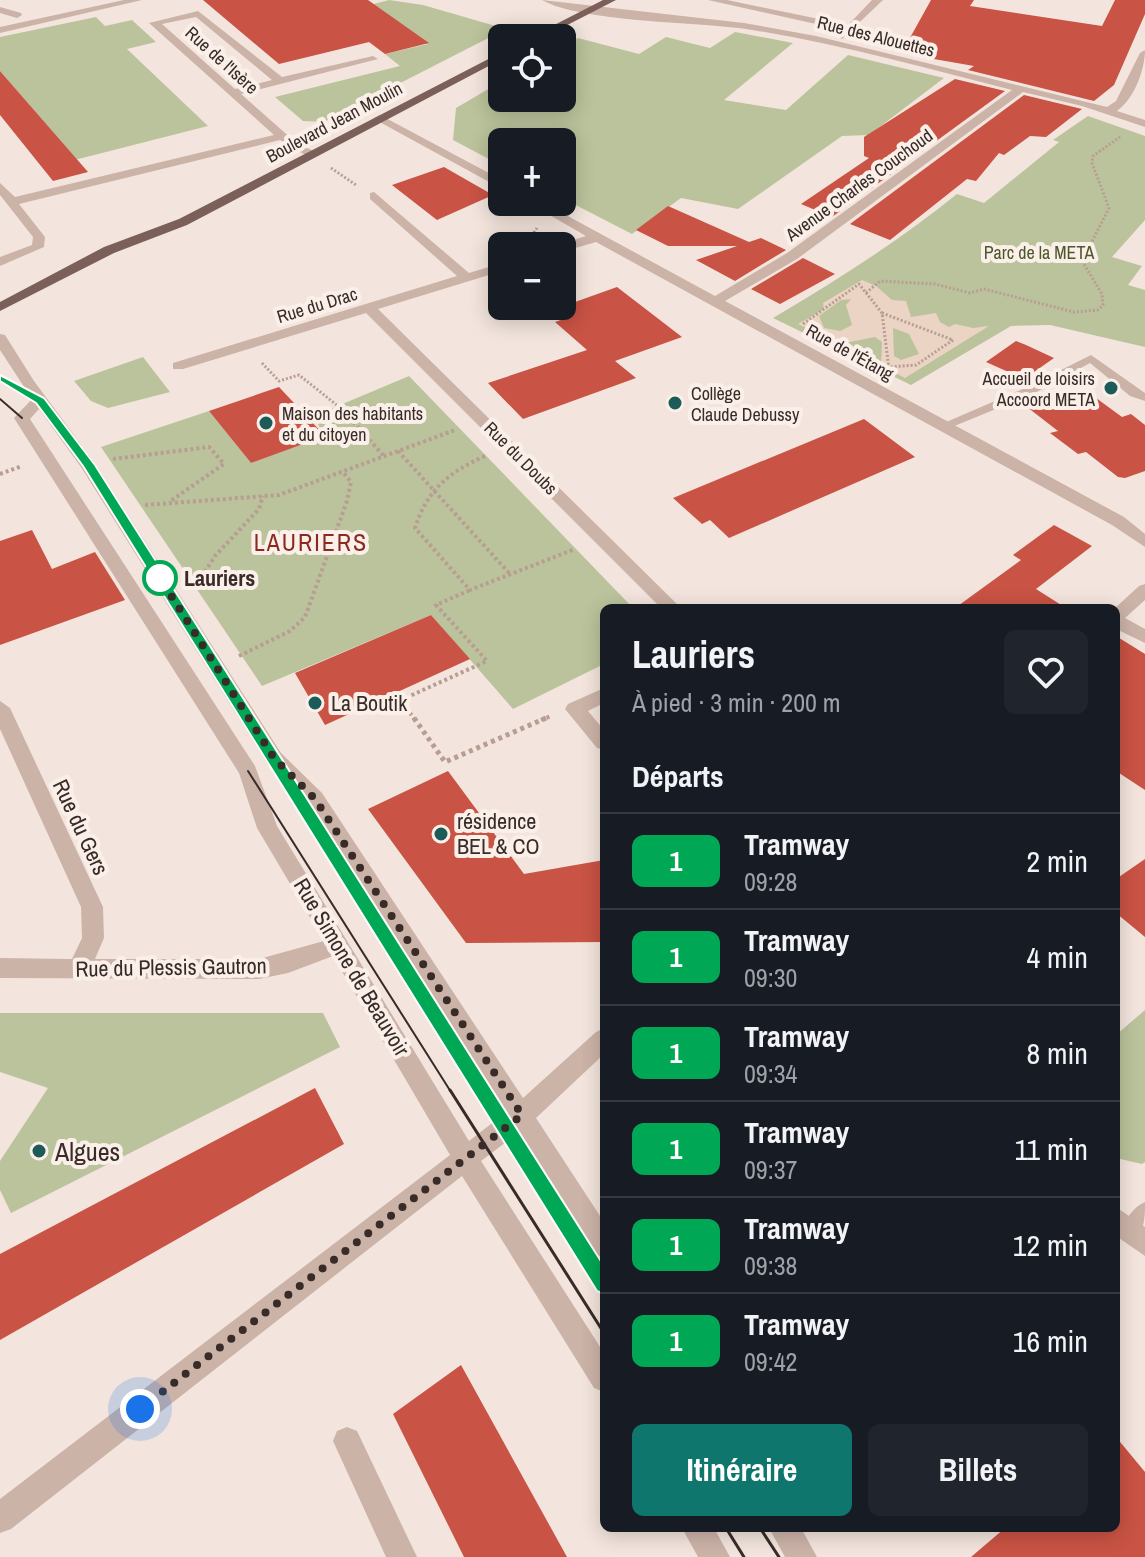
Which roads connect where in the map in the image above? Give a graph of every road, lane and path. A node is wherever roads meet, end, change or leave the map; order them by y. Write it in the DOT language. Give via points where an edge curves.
graph roads {
  1 [pos="137,0"];
  2 [pos="547,0"];
  3 [pos="611,0"];
  4 [pos="713,0"];
  5 [pos="878,0"];
  6 [pos="0,10"];
  7 [pos="588,10"];
  8 [pos="17,15"];
  9 [pos="561,24"];
  10 [pos="850,28"];
  11 [pos="0,30"];
  12 [pos="834,45"];
  13 [pos="1145,53"];
  14 [pos="373,59"];
  15 [pos="488,62"];
  16 [pos="280,81"];
  17 [pos="1020,89"];
  18 [pos="231,93"];
  19 [pos="1109,111"];
  20 [pos="380,118"];
  21 [pos="1140,122"];
  22 [pos="282,136"];
  23 [pos="311,154"];
  24 [pos="488,177"];
  25 [pos="0,187"];
  26 [pos="374,196"];
  27 [pos="11,202"];
  28 [pos="559,216"];
  29 [pos="597,237"];
  30 [pos="576,244"];
  31 [pos="0,262"];
  32 [pos="488,271"];
  33 [pos="467,278"];
  34 [pos="866,293"];
  35 [pos="714,302"];
  36 [pos="0,307"];
  37 [pos="369,308"];
  38 [pos="882,313"];
  39 [pos="782,337"];
  40 [pos="0,338"];
  41 [pos="247,345"];
  42 [pos="178,366"];
  43 [pos="889,367"];
  44 [pos="877,389"];
  45 [pos="1145,397"];
  46 [pos="40,400"];
  47 [pos="483,420"];
  48 [pos="943,426"];
  49 [pos="510,447"];
  50 [pos="397,450"];
  51 [pos="81,454"];
  52 [pos="384,456"];
  53 [pos="342,471"];
  54 [pos="433,490"];
  55 [pos="263,496"];
  56 [pos="167,504"];
  57 [pos="116,508"];
  58 [pos="602,539"];
  59 [pos="1145,542"];
  60 [pos="510,574"];
  61 [pos="470,590"];
  62 [pos="1145,590"];
  63 [pos="174,600"];
  64 [pos="668,604"];
  65 [pos="1120,615"];
  66 [pos="1120,621"];
  67 [pos="1145,637"];
  68 [pos="217,668"];
  69 [pos="600,697"];
  70 [pos="0,708"];
  71 [pos="575,709"];
  72 [pos="600,738"];
  73 [pos="338,945"];
  74 [pos="0,968"];
  75 [pos="79,968"];
  76 [pos="600,1043"];
  77 [pos="522,1115"];
  78 [pos="465,1158"];
  79 [pos="600,1239"];
  80 [pos="600,1372"];
  81 [pos="347,1441"];
  82 [pos="0,1518"];
  83 [pos="699,1532"];
  84 [pos="786,1532"];
  85 [pos="402,1557"];
  86 [pos="715,1557"];
  87 [pos="802,1557"];
  1 -- 11 [label="street"];
  2 -- 7 [label="street, Rue des Alouettes"];
  3 -- 7 [label="main road"];
  4 -- 10 [label="street"];
  5 -- 10 [label="street"];
  6 -- 8 [label="street"];
  7 -- 9 [label="main road"];
  7 -- 12 [label="street, Rue des Alouettes" via="744,26"];
  10 -- 12 [label="street"];
  12 -- 17 [label="street, Rue des Alouettes"];
  13 -- 19 [label="street" via="1121,103"];
  14 -- 16 [label="street, Rue de l'Isère"];
  15 -- 20 [label="main road, Boulevard Jean Moulin"];
  16 -- 18 [label="street"];
  16 -- 18 [label="street, Rue de l'Isère" via="198,14 154,23"];
  17 -- 19 [label="street, Rue des Alouettes"];
  17 -- 35 [label="street, Avenue Charles Couchoud" via="792,256"];
  18 -- 22 [label="street, Rue de l'Isère"];
  19 -- 21 [label="street, Rue des Alouettes"];
  20 -- 23 [label="main road, Boulevard Jean Moulin"];
  20 -- 24 [label="street"];
  21 -- 34 [label="path" via="1122,128 1123,134 1093,156 1109,208 1082,261 1102,294 1098,310 1074,312 984,289 970,293 935,284 880,281"];
  22 -- 23 [label="street, Rue de l'Isère"];
  22 -- 27 [label="street"];
  23 -- 26 [label="path"];
  23 -- 36 [label="main road, Boulevard Jean Moulin" via="183,222 109,250"];
  25 -- 27 [label="street"];
  26 -- 33 [label="street"];
  27 -- 31 [label="street" via="39,237 38,247"];
  28 -- 29 [label="street, Rue de l'Étang"];
  29 -- 30 [label="street"];
  29 -- 35 [label="street, Rue de l'Étang"];
  32 -- 33 [label="street, Rue du Drac"];
  33 -- 37 [label="street, Rue du Drac"];
  34 -- 38 [label="path"];
  34 -- 39 [label="path" via="859,284"];
  35 -- 39 [label="street, Rue de l'Étang"];
  37 -- 41 [label="street, Rue du Drac"];
  37 -- 47 [label="street, Rue du Doubs"];
  38 -- 43 [label="path"];
  38 -- 43 [label="path" via="953,340 916,365"];
  39 -- 44 [label="street, Rue de l'Étang"];
  40 -- 46 [label="street"];
  41 -- 42 [label="street, Rue du Drac"];
  41 -- 52 [label="path" via="279,381 299,375 338,406"];
  43 -- 44 [label="path" via="890,375"];
  44 -- 48 [label="street, Rue de l'Étang"];
  45 -- 48 [label="lane" via="1091,358 1029,391"];
  46 -- 51 [label="street"];
  46 -- 73 [label="street, Rue Simone de Beauvoir" via="22,418 248,771 267,828"];
  47 -- 49 [label="street, Rue du Doubs"];
  47 -- 50 [label="path"];
  48 -- 59 [label="street, Rue de l'Étang" via="1118,521"];
  49 -- 54 [label="path" via="457,468"];
  49 -- 58 [label="street, Rue du Doubs"];
  50 -- 52 [label="path"];
  50 -- 54 [label="path"];
  51 -- 56 [label="path" via="110,459 209,447 224,464"];
  51 -- 57 [label="street"];
  52 -- 53 [label="path"];
  53 -- 55 [label="path"];
  53 -- 68 [label="path" via="351,482 347,501 305,617 290,631"];
  54 -- 60 [label="path"];
  54 -- 61 [label="path" via="415,528"];
  55 -- 56 [label="path"];
  55 -- 63 [label="path" via="259,509 215,556 196,587"];
  56 -- 57 [label="path"];
  57 -- 63 [label="street"];
  58 -- 60 [label="path"];
  58 -- 64 [label="street, Rue du Doubs"];
  60 -- 61 [label="path"];
  61 -- 71 [label="path" via="436,605 487,661 401,700 445,762"];
  62 -- 65 [label="street"];
  63 -- 68 [label="street"];
  66 -- 67 [label="street"];
  68 -- 77 [label="street" via="274,758 315,799"];
  69 -- 71 [label="street"];
  70 -- 75 [label="street, Rue du Gers" via="92,907 93,938"];
  71 -- 72 [label="street"];
  73 -- 75 [label="street, Rue du Plessis Gautron" via="259,969"];
  73 -- 78 [label="street, Rue Simone de Beauvoir"];
  74 -- 75 [label="street, Rue du Plessis Gautron"];
  76 -- 77 [label="street"];
  77 -- 78 [label="street"];
  77 -- 79 [label="street"];
  78 -- 80 [label="street, Rue Simone de Beauvoir"];
  78 -- 82 [label="street"];
  81 -- 85 [label="street"];
  83 -- 86 [label="street"];
  84 -- 87 [label="street"];
}
